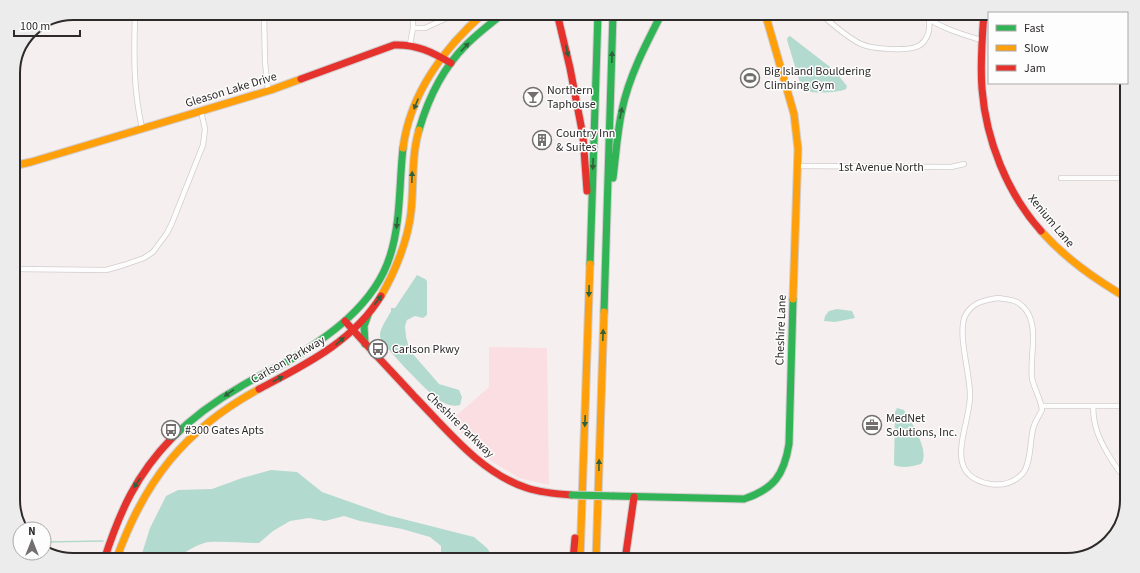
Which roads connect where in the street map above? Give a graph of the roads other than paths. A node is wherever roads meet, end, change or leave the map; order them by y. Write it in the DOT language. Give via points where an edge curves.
graph roads {
  1 [pos="135,20"];
  2 [pos="264,20"];
  3 [pos="413,20"];
  4 [pos="443,20"];
  5 [pos="476,20"];
  6 [pos="496,20"];
  7 [pos="559,20"];
  8 [pos="598,20"];
  9 [pos="614,20"];
  10 [pos="659,20"];
  11 [pos="767,20"];
  12 [pos="828,20"];
  13 [pos="929,20"];
  14 [pos="983,20"];
  15 [pos="413,28"];
  16 [pos="981,40"];
  17 [pos="988,42"];
  18 [pos="410,44"];
  19 [pos="441,58"];
  20 [pos="451,63"];
  21 [pos="268,90"];
  22 [pos="201,111"];
  23 [pos="142,128"];
  24 [pos="20,164"];
  25 [pos="964,164"];
  26 [pos="798,166"];
  27 [pos="1061,178"];
  28 [pos="1120,178"];
  29 [pos="607,250"];
  30 [pos="590,252"];
  31 [pos="20,269"];
  32 [pos="1120,294"];
  33 [pos="369,311"];
  34 [pos="344,321"];
  35 [pos="352,330"];
  36 [pos="365,344"];
  37 [pos="1042,406"];
  38 [pos="1093,406"];
  39 [pos="1120,406"];
  40 [pos="1120,472"];
  41 [pos="612,496"];
  42 [pos="634,496"];
  43 [pos="598,504"];
  44 [pos="582,509"];
  45 [pos="106,553"];
  46 [pos="118,553"];
  47 [pos="574,553"];
  48 [pos="580,553"];
  49 [pos="596,553"];
  50 [pos="602,553"];
  51 [pos="625,553"];
  1 -- 23 [label="street" via="134,81"];
  2 -- 21 [label="street"];
  3 -- 15 [label="street"];
  4 -- 15 [label="street" via="425,28"];
  5 -- 19 [label="main road, Carlson Parkway" via="461,33"];
  20 -- 6 [label="main road, Carlson Parkway, one-way"];
  7 -- 30 [label="main road, one-way" via="583,136"];
  8 -- 30 [label="main road, one-way"];
  29 -- 9 [label="main road, one-way"];
  29 -- 10 [label="main road, one-way" via="622,107 632,76"];
  11 -- 26 [label="main road, Cheshire Lane" via="794,114"];
  12 -- 13 [label="street" via="857,42 866,47 878,48 911,48 920,45 928,35"];
  13 -- 16 [label="street"];
  14 -- 16 [label="main road, Xenium Lane"];
  15 -- 18 [label="street"];
  16 -- 17 [label="main road"];
  16 -- 32 [label="main road, Xenium Lane" via="981,83 988,128 1000,162 1016,194 1036,224 1063,253"];
  18 -- 19 [label="main road, Gleason Lake Drive" via="420,46"];
  18 -- 21 [label="main road, Gleason Lake Drive" via="386,47"];
  19 -- 20 [label="main road, Gleason Lake Drive"];
  19 -- 34 [label="main road, Carlson Parkway, one-way" via="420,94 406,131 397,228 391,254 377,284"];
  33 -- 20 [label="main road, Carlson Parkway, one-way" via="387,287 402,251 410,213 418,134 431,98"];
  21 -- 22 [label="main road, Gleason Lake Drive"];
  22 -- 23 [label="main road, Gleason Lake Drive"];
  22 -- 31 [label="street" via="205,129 203,145 172,223 153,252 144,258 106,270"];
  23 -- 24 [label="main road, Gleason Lake Drive"];
  25 -- 26 [label="street, 1st Avenue North" via="951,167"];
  26 -- 42 [label="main road, Cheshire Lane" via="789,444 781,473 761,493 744,499"];
  27 -- 28 [label="street"];
  43 -- 29 [label="main road, one-way"];
  30 -- 44 [label="main road, one-way"];
  33 -- 35 [label="main road, Carlson Parkway"];
  33 -- 36 [label="main road" via="364,326"];
  34 -- 35 [label="main road, Cheshire Parkway"];
  34 -- 45 [label="main road, Carlson Parkway, one-way" via="312,347 236,389 186,424 161,451 133,489 115,525"];
  35 -- 36 [label="main road, Cheshire Parkway"];
  46 -- 35 [label="main road, Carlson Parkway, one-way" via="142,498 162,469 188,440 229,407 320,357"];
  36 -- 41 [label="main road, Cheshire Parkway, bridge" via="463,446 490,469 527,488 572,495"];
  37 -- 37 [label="street" via="1034,389 1033,329 1029,316 1016,302 1010,300 998,298 979,302 965,316 963,327 970,397 961,450 963,463 970,476 981,482 1002,485 1020,476 1026,466 1033,430"];
  37 -- 38 [label="street"];
  38 -- 39 [label="street"];
  38 -- 40 [label="street" via="1097,433"];
  41 -- 42 [label="main road, Cheshire Lane"];
  42 -- 51 [label="main road"];
  43 -- 49 [label="main road"];
  43 -- 50 [label="main road"];
  44 -- 47 [label="main road"];
  44 -- 48 [label="main road"];
}
